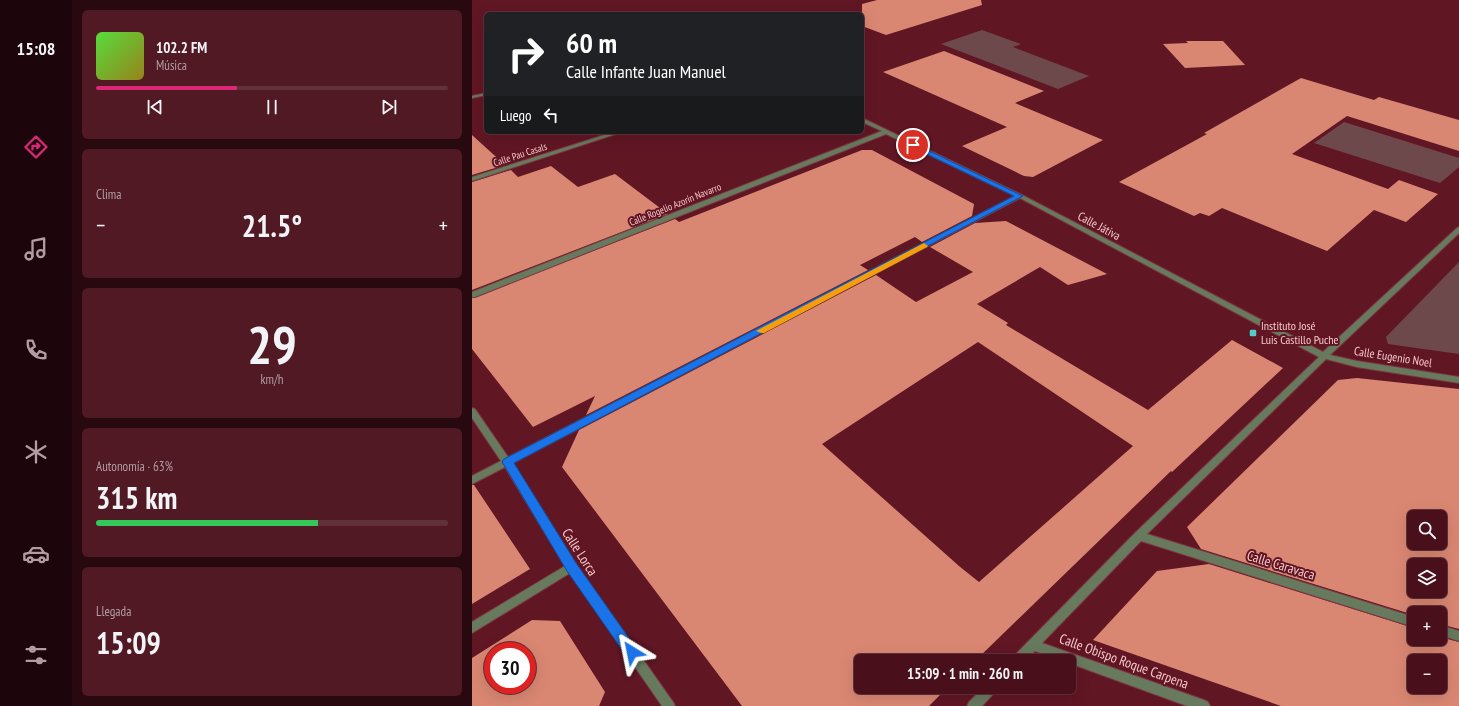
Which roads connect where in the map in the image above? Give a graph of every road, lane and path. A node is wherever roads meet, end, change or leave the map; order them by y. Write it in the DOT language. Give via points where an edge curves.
graph roads {
  1 [pos="484,94"];
  2 [pos="472,97"];
  3 [pos="864,121"];
  4 [pos="885,132"];
  5 [pos="614,134"];
  6 [pos="472,179"];
  7 [pos="1020,196"];
  8 [pos="1459,228"];
  9 [pos="472,295"];
  10 [pos="1324,356"];
  11 [pos="1459,380"];
  12 [pos="472,411"];
  13 [pos="507,462"];
  14 [pos="472,480"];
  15 [pos="1139,536"];
  16 [pos="572,567"];
  17 [pos="1407,620"];
  18 [pos="472,628"];
  19 [pos="1447,632"];
  20 [pos="1459,636"];
  21 [pos="1033,645"];
  22 [pos="1024,654"];
  23 [pos="985,694"];
  24 [pos="665,704"];
  25 [pos="973,706"];
  26 [pos="1204,706"];
  1 -- 2 [label="street"];
  3 -- 4 [label="street, Calle Játiva"];
  4 -- 7 [label="street, Calle Játiva"];
  4 -- 9 [label="street, Calle Rogelio Azorín Navarro"];
  5 -- 6 [label="street, Calle Pau Casals"];
  7 -- 10 [label="street, Calle Játiva"];
  7 -- 13 [label="street"];
  8 -- 10 [label="street"];
  10 -- 11 [label="street, Calle Eugenio Noel" via="1357,364"];
  10 -- 15 [label="street"];
  12 -- 13 [label="street, Calle Lorca"];
  13 -- 14 [label="street"];
  13 -- 16 [label="street, Calle Lorca"];
  15 -- 17 [label="street, Calle Caravaca"];
  15 -- 21 [label="street"];
  16 -- 18 [label="street"];
  16 -- 24 [label="street, Calle Lorca"];
  19 -- 20 [label="street"];
  21 -- 22 [label="street"];
  21 -- 26 [label="street, Calle Obispo Roque Carpena"];
  23 -- 25 [label="street"];
}
